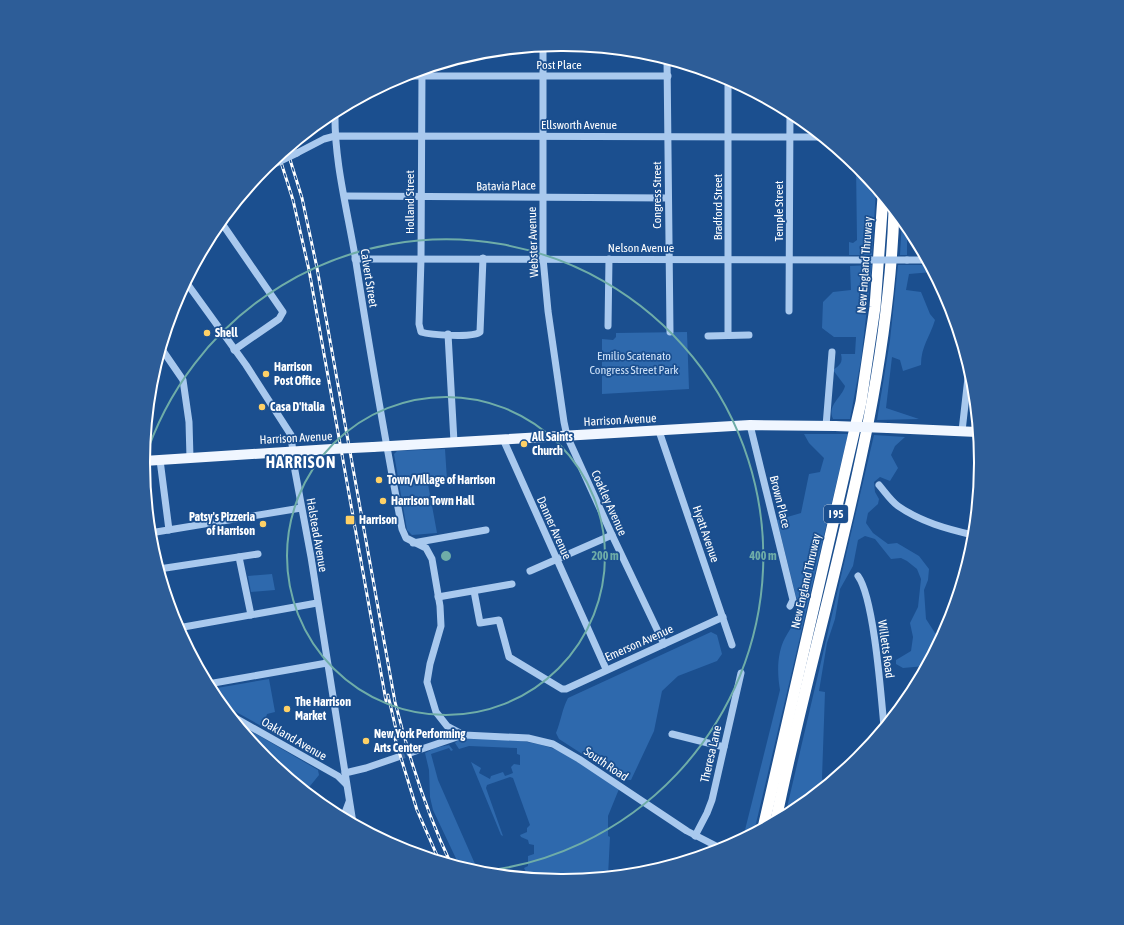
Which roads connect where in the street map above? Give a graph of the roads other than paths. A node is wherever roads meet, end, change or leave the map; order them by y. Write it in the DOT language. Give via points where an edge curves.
graph roads {
  1 [pos="543,52"];
  2 [pos="667,65"];
  3 [pos="429,73"];
  4 [pos="422,76"];
  5 [pos="543,76"];
  6 [pos="668,76"];
  7 [pos="728,86"];
  8 [pos="335,119"];
  9 [pos="790,119"];
  10 [pos="335,136"];
  11 [pos="421,136"];
  12 [pos="543,136"];
  13 [pos="668,137"];
  14 [pos="728,137"];
  15 [pos="789,137"];
  16 [pos="814,137"];
  17 [pos="284,159"];
  18 [pos="345,196"];
  19 [pos="542,196"];
  20 [pos="420,197"];
  21 [pos="668,198"];
  22 [pos="882,205"];
  23 [pos="893,219"];
  24 [pos="225,227"];
  25 [pos="483,258"];
  26 [pos="543,258"];
  27 [pos="355,259"];
  28 [pos="421,259"];
  29 [pos="609,259"];
  30 [pos="668,259"];
  31 [pos="729,260"];
  32 [pos="790,260"];
  33 [pos="920,260"];
  34 [pos="190,287"];
  35 [pos="789,311"];
  36 [pos="608,326"];
  37 [pos="670,332"];
  38 [pos="448,334"];
  39 [pos="728,335"];
  40 [pos="750,335"];
  41 [pos="708,336"];
  42 [pos="234,350"];
  43 [pos="832,352"];
  44 [pos="165,354"];
  45 [pos="967,388"];
  46 [pos="750,425"];
  47 [pos="830,426"];
  48 [pos="659,431"];
  49 [pos="962,431"];
  50 [pos="973,432"];
  51 [pos="567,436"];
  52 [pos="503,439"];
  53 [pos="454,442"];
  54 [pos="386,447"];
  55 [pos="293,451"];
  56 [pos="190,458"];
  57 [pos="160,460"];
  58 [pos="150,461"];
  59 [pos="880,485"];
  60 [pos="301,508"];
  61 [pos="168,530"];
  62 [pos="486,530"];
  63 [pos="156,533"];
  64 [pos="967,534"];
  65 [pos="612,535"];
  66 [pos="413,543"];
  67 [pos="258,554"];
  68 [pos="239,557"];
  69 [pos="556,559"];
  70 [pos="165,568"];
  71 [pos="530,571"];
  72 [pos="858,576"];
  73 [pos="512,584"];
  74 [pos="474,591"];
  75 [pos="438,597"];
  76 [pos="317,603"];
  77 [pos="790,606"];
  78 [pos="251,615"];
  79 [pos="723,617"];
  80 [pos="185,627"];
  81 [pos="664,644"];
  82 [pos="732,645"];
  83 [pos="327,663"];
  84 [pos="606,669"];
  85 [pos="741,674"];
  86 [pos="215,683"];
  87 [pos="883,719"];
  88 [pos="244,723"];
  89 [pos="672,734"];
  90 [pos="464,735"];
  91 [pos="724,747"];
  92 [pos="410,753"];
  93 [pos="398,757"];
  94 [pos="345,773"];
  95 [pos="346,784"];
  96 [pos="350,802"];
  97 [pos="345,813"];
  98 [pos="778,813"];
  99 [pos="351,816"];
  100 [pos="764,821"];
  101 [pos="695,836"];
  102 [pos="714,845"];
  1 -- 5 [label="street, Webster Avenue"];
  2 -- 6 [label="street, Congress Street"];
  3 -- 5 [label="street, Post Place"];
  4 -- 11 [label="street, Holland Street"];
  5 -- 6 [label="street, Post Place"];
  5 -- 12 [label="street, Webster Avenue"];
  6 -- 13 [label="street, Congress Street"];
  7 -- 14 [label="street, Bradford Street"];
  8 -- 10 [label="street, Calvert Street"];
  9 -- 15 [label="street, Temple Street"];
  10 -- 11 [label="street, Ellsworth Avenue"];
  10 -- 17 [label="street, bridge"];
  10 -- 18 [label="street, Calvert Street"];
  11 -- 12 [label="street, Ellsworth Avenue"];
  11 -- 20 [label="street, Holland Street"];
  12 -- 13 [label="street, Ellsworth Avenue"];
  12 -- 19 [label="street, Webster Avenue"];
  13 -- 14 [label="street, Ellsworth Avenue"];
  13 -- 21 [label="street, Congress Street"];
  14 -- 15 [label="street, Ellsworth Avenue"];
  14 -- 31 [label="street, Bradford Street"];
  15 -- 16 [label="street, Ellsworth Avenue"];
  15 -- 32 [label="street, Temple Street"];
  18 -- 20 [label="street, Batavia Place"];
  18 -- 27 [label="street, Calvert Street"];
  19 -- 20 [label="street, Batavia Place"];
  19 -- 21 [label="street, Batavia Place"];
  19 -- 26 [label="street, Webster Avenue"];
  20 -- 28 [label="street, Holland Street"];
  21 -- 30 [label="street, Congress Street"];
  22 -- 100 [label="highway, New England Thruway / I 95" via="877,294 861,402"];
  23 -- 98 [label="highway, New England Thruway / I 95" via="885,327 871,415"];
  24 -- 42 [label="street" via="283,312 279,319"];
  25 -- 26 [label="street, Nelson Avenue"];
  25 -- 28 [label="street, Nelson Avenue"];
  25 -- 38 [label="street" via="481,327 478,334"];
  26 -- 29 [label="street, Nelson Avenue"];
  26 -- 51 [label="street, Webster Avenue" via="548,311"];
  27 -- 28 [label="street, Nelson Avenue"];
  27 -- 54 [label="street, Calvert Street"];
  28 -- 38 [label="street, Holland Street" via="420,330 429,334"];
  29 -- 30 [label="street, Nelson Avenue"];
  29 -- 36 [label="street"];
  30 -- 31 [label="street, Nelson Avenue"];
  30 -- 37 [label="street, Congress Street"];
  31 -- 32 [label="street, Nelson Avenue"];
  31 -- 39 [label="street, Bradford Street"];
  32 -- 33 [label="street, Nelson Avenue, bridge"];
  32 -- 35 [label="street, Temple Street"];
  34 -- 42 [label="street, Halstead Avenue"];
  38 -- 53 [label="street"];
  39 -- 40 [label="street"];
  39 -- 41 [label="street"];
  42 -- 55 [label="street, Halstead Avenue" via="282,419 291,435"];
  43 -- 47 [label="street"];
  44 -- 56 [label="street" via="183,380 189,422"];
  45 -- 49 [label="street"];
  46 -- 47 [label="main road, Harrison Avenue"];
  46 -- 48 [label="main road, Harrison Avenue"];
  46 -- 77 [label="street, Brown Place" via="793,600"];
  47 -- 49 [label="main road, Harrison Avenue, bridge"];
  48 -- 51 [label="main road, Harrison Avenue"];
  48 -- 79 [label="street, Hyatt Avenue"];
  49 -- 50 [label="main road, Harrison Avenue"];
  51 -- 52 [label="main road, Harrison Avenue"];
  51 -- 65 [label="street, Coakley Avenue"];
  52 -- 53 [label="main road, Harrison Avenue"];
  52 -- 69 [label="street, Danner Avenue"];
  53 -- 54 [label="main road, Harrison Avenue"];
  54 -- 55 [label="main road, Harrison Avenue, bridge"];
  54 -- 66 [label="street, Calvert Street" via="404,534"];
  55 -- 56 [label="main road, Harrison Avenue"];
  55 -- 60 [label="street, Halstead Avenue"];
  56 -- 57 [label="main road, Harrison Avenue"];
  57 -- 58 [label="main road, Harrison Avenue"];
  57 -- 61 [label="street"];
  59 -- 64 [label="street" via="897,505 911,514 939,527"];
  60 -- 61 [label="street"];
  60 -- 76 [label="street, Halstead Avenue"];
  61 -- 63 [label="street"];
  62 -- 66 [label="street"];
  65 -- 69 [label="street"];
  65 -- 81 [label="street, Coakley Avenue"];
  66 -- 75 [label="street" via="426,548 430,555"];
  67 -- 68 [label="street"];
  68 -- 70 [label="street"];
  68 -- 78 [label="street"];
  69 -- 71 [label="street"];
  69 -- 84 [label="street, Danner Avenue"];
  72 -- 87 [label="street, Willetts Road" via="863,582 869,613"];
  73 -- 74 [label="street"];
  74 -- 75 [label="street"];
  74 -- 84 [label="street, Emerson Avenue" via="480,623 499,620 509,657 564,689"];
  75 -- 90 [label="street" via="441,626 427,682 443,723"];
  76 -- 78 [label="street"];
  76 -- 83 [label="street, Halstead Avenue"];
  78 -- 80 [label="street"];
  79 -- 81 [label="street, Emerson Avenue"];
  79 -- 82 [label="street, Hyatt Avenue"];
  81 -- 84 [label="street, Emerson Avenue"];
  83 -- 86 [label="street"];
  83 -- 94 [label="street, Halstead Avenue"];
  85 -- 91 [label="street, Theresa Lane"];
  88 -- 95 [label="street, Oakland Avenue" via="338,776"];
  89 -- 91 [label="street"];
  90 -- 92 [label="street"];
  90 -- 101 [label="street, South Road" via="528,738 553,744"];
  91 -- 101 [label="street, Theresa Lane" via="710,807"];
  93 -- 94 [label="street"];
  94 -- 95 [label="street, Halstead Avenue"];
  95 -- 96 [label="street, Halstead Avenue"];
  96 -- 97 [label="street"];
  96 -- 99 [label="street, Halstead Avenue"];
  101 -- 102 [label="street, South Road"];
}
